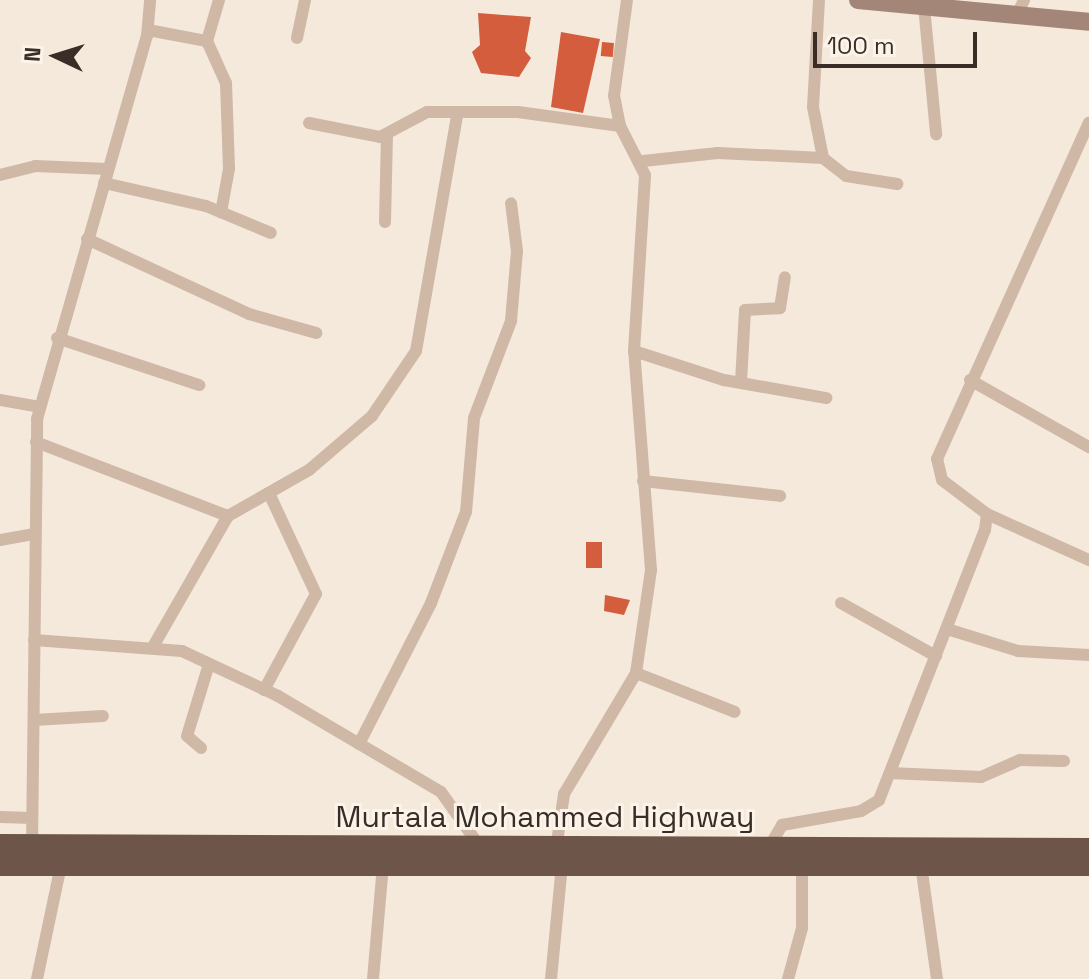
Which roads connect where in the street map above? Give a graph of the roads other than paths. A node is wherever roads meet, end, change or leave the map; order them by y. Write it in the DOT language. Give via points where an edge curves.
graph roads {
  1 [pos="150,0"];
  2 [pos="219,0"];
  3 [pos="305,0"];
  4 [pos="627,0"];
  5 [pos="819,0"];
  6 [pos="858,0"];
  7 [pos="915,4"];
  8 [pos="1021,8"];
  9 [pos="1089,22"];
  10 [pos="148,30"];
  11 [pos="297,38"];
  12 [pos="207,41"];
  13 [pos="457,116"];
  14 [pos="309,123"];
  15 [pos="620,126"];
  16 [pos="1088,126"];
  17 [pos="936,134"];
  18 [pos="387,136"];
  19 [pos="823,158"];
  20 [pos="643,161"];
  21 [pos="108,169"];
  22 [pos="0,175"];
  23 [pos="104,183"];
  24 [pos="897,184"];
  25 [pos="511,203"];
  26 [pos="221,212"];
  27 [pos="385,222"];
  28 [pos="271,233"];
  29 [pos="87,239"];
  30 [pos="785,277"];
  31 [pos="316,333"];
  32 [pos="57,338"];
  33 [pos="634,351"];
  34 [pos="970,380"];
  35 [pos="741,382"];
  36 [pos="199,385"];
  37 [pos="826,398"];
  38 [pos="0,400"];
  39 [pos="39,407"];
  40 [pos="36,442"];
  41 [pos="1089,447"];
  42 [pos="643,481"];
  43 [pos="269,493"];
  44 [pos="780,496"];
  45 [pos="987,514"];
  46 [pos="228,516"];
  47 [pos="34,534"];
  48 [pos="0,540"];
  49 [pos="1089,560"];
  50 [pos="841,603"];
  51 [pos="947,629"];
  52 [pos="34,640"];
  53 [pos="154,645"];
  54 [pos="1089,655"];
  55 [pos="936,656"];
  56 [pos="209,664"];
  57 [pos="636,673"];
  58 [pos="264,690"];
  59 [pos="735,712"];
  60 [pos="103,716"];
  61 [pos="34,720"];
  62 [pos="359,744"];
  63 [pos="201,748"];
  64 [pos="1064,761"];
  65 [pos="890,773"];
  66 [pos="0,817"];
  67 [pos="32,818"];
  68 [pos="0,845"];
  69 [pos="32,845"];
  70 [pos="769,847"];
  71 [pos="481,848"];
  72 [pos="1089,849"];
  73 [pos="559,857"];
  74 [pos="0,865"];
  75 [pos="61,865"];
  76 [pos="383,865"];
  77 [pos="921,865"];
  78 [pos="1089,865"];
  79 [pos="802,866"];
  80 [pos="37,979"];
  81 [pos="373,979"];
  82 [pos="551,979"];
  83 [pos="788,979"];
  84 [pos="937,979"];
  1 -- 10 [label="street"];
  2 -- 12 [label="street"];
  3 -- 11 [label="street"];
  4 -- 15 [label="street" via="614,96"];
  5 -- 19 [label="street" via="813,107"];
  6 -- 7 [label="main road"];
  7 -- 8 [label="main road"];
  7 -- 17 [label="street"];
  8 -- 9 [label="main road"];
  10 -- 12 [label="street"];
  10 -- 21 [label="street"];
  12 -- 26 [label="street" via="228,91"];
  13 -- 15 [label="street" via="518,112"];
  13 -- 18 [label="street" via="427,112"];
  13 -- 43 [label="street" via="416,351 372,416 309,470"];
  14 -- 18 [label="street"];
  15 -- 20 [label="street"];
  16 -- 34 [label="street"];
  18 -- 27 [label="street"];
  19 -- 20 [label="street" via="718,153"];
  19 -- 24 [label="street" via="846,176"];
  20 -- 33 [label="street"];
  21 -- 22 [label="street" via="35,166"];
  21 -- 23 [label="street"];
  23 -- 26 [label="street"];
  23 -- 29 [label="street"];
  25 -- 62 [label="street" via="517,251 511,321 474,418 466,512 431,603"];
  26 -- 28 [label="street"];
  29 -- 31 [label="street" via="249,314"];
  29 -- 32 [label="street"];
  30 -- 35 [label="street" via="780,308 745,310"];
  32 -- 36 [label="street"];
  32 -- 39 [label="street"];
  33 -- 35 [label="street"];
  33 -- 42 [label="street"];
  34 -- 41 [label="street"];
  34 -- 45 [label="street" via="937,470"];
  35 -- 37 [label="street"];
  38 -- 39 [label="street"];
  39 -- 40 [label="street"];
  40 -- 46 [label="street"];
  40 -- 47 [label="street"];
  42 -- 44 [label="street"];
  42 -- 57 [label="street" via="651,570"];
  43 -- 46 [label="street"];
  43 -- 58 [label="street" via="316,594"];
  45 -- 49 [label="street"];
  45 -- 51 [label="street"];
  46 -- 53 [label="street"];
  47 -- 48 [label="street"];
  47 -- 52 [label="street"];
  50 -- 55 [label="street"];
  51 -- 54 [label="street" via="1018,651"];
  51 -- 55 [label="street"];
  52 -- 53 [label="street"];
  52 -- 61 [label="street"];
  53 -- 56 [label="street"];
  55 -- 65 [label="street"];
  56 -- 58 [label="street"];
  56 -- 63 [label="street" via="187,736"];
  57 -- 59 [label="street"];
  57 -- 73 [label="street" via="564,794"];
  58 -- 62 [label="street"];
  60 -- 61 [label="street"];
  61 -- 67 [label="street"];
  62 -- 71 [label="street" via="441,792"];
  64 -- 65 [label="street" via="1020,760 981,777"];
  65 -- 70 [label="street" via="872,806 782,825"];
  66 -- 67 [label="street"];
  67 -- 69 [label="street"];
  68 -- 69 [label="highway, Murtala Mohammed Highway"];
  69 -- 71 [label="highway, Murtala Mohammed Highway"];
  70 -- 72 [label="highway, Murtala Mohammed Highway"];
  70 -- 73 [label="highway, Murtala Mohammed Highway"];
  71 -- 73 [label="highway, Murtala Mohammed Highway"];
  73 -- 76 [label="highway, Murtala Mohammed Highway"];
  73 -- 79 [label="highway, Murtala Mohammed Highway"];
  73 -- 82 [label="street"];
  74 -- 75 [label="highway, Murtala Mohammed Highway"];
  75 -- 76 [label="highway, Murtala Mohammed Highway"];
  75 -- 80 [label="street"];
  76 -- 81 [label="street"];
  77 -- 78 [label="highway, Murtala Mohammed Highway"];
  77 -- 79 [label="highway, Murtala Mohammed Highway"];
  77 -- 84 [label="street"];
  79 -- 83 [label="street" via="802,928"];
}
